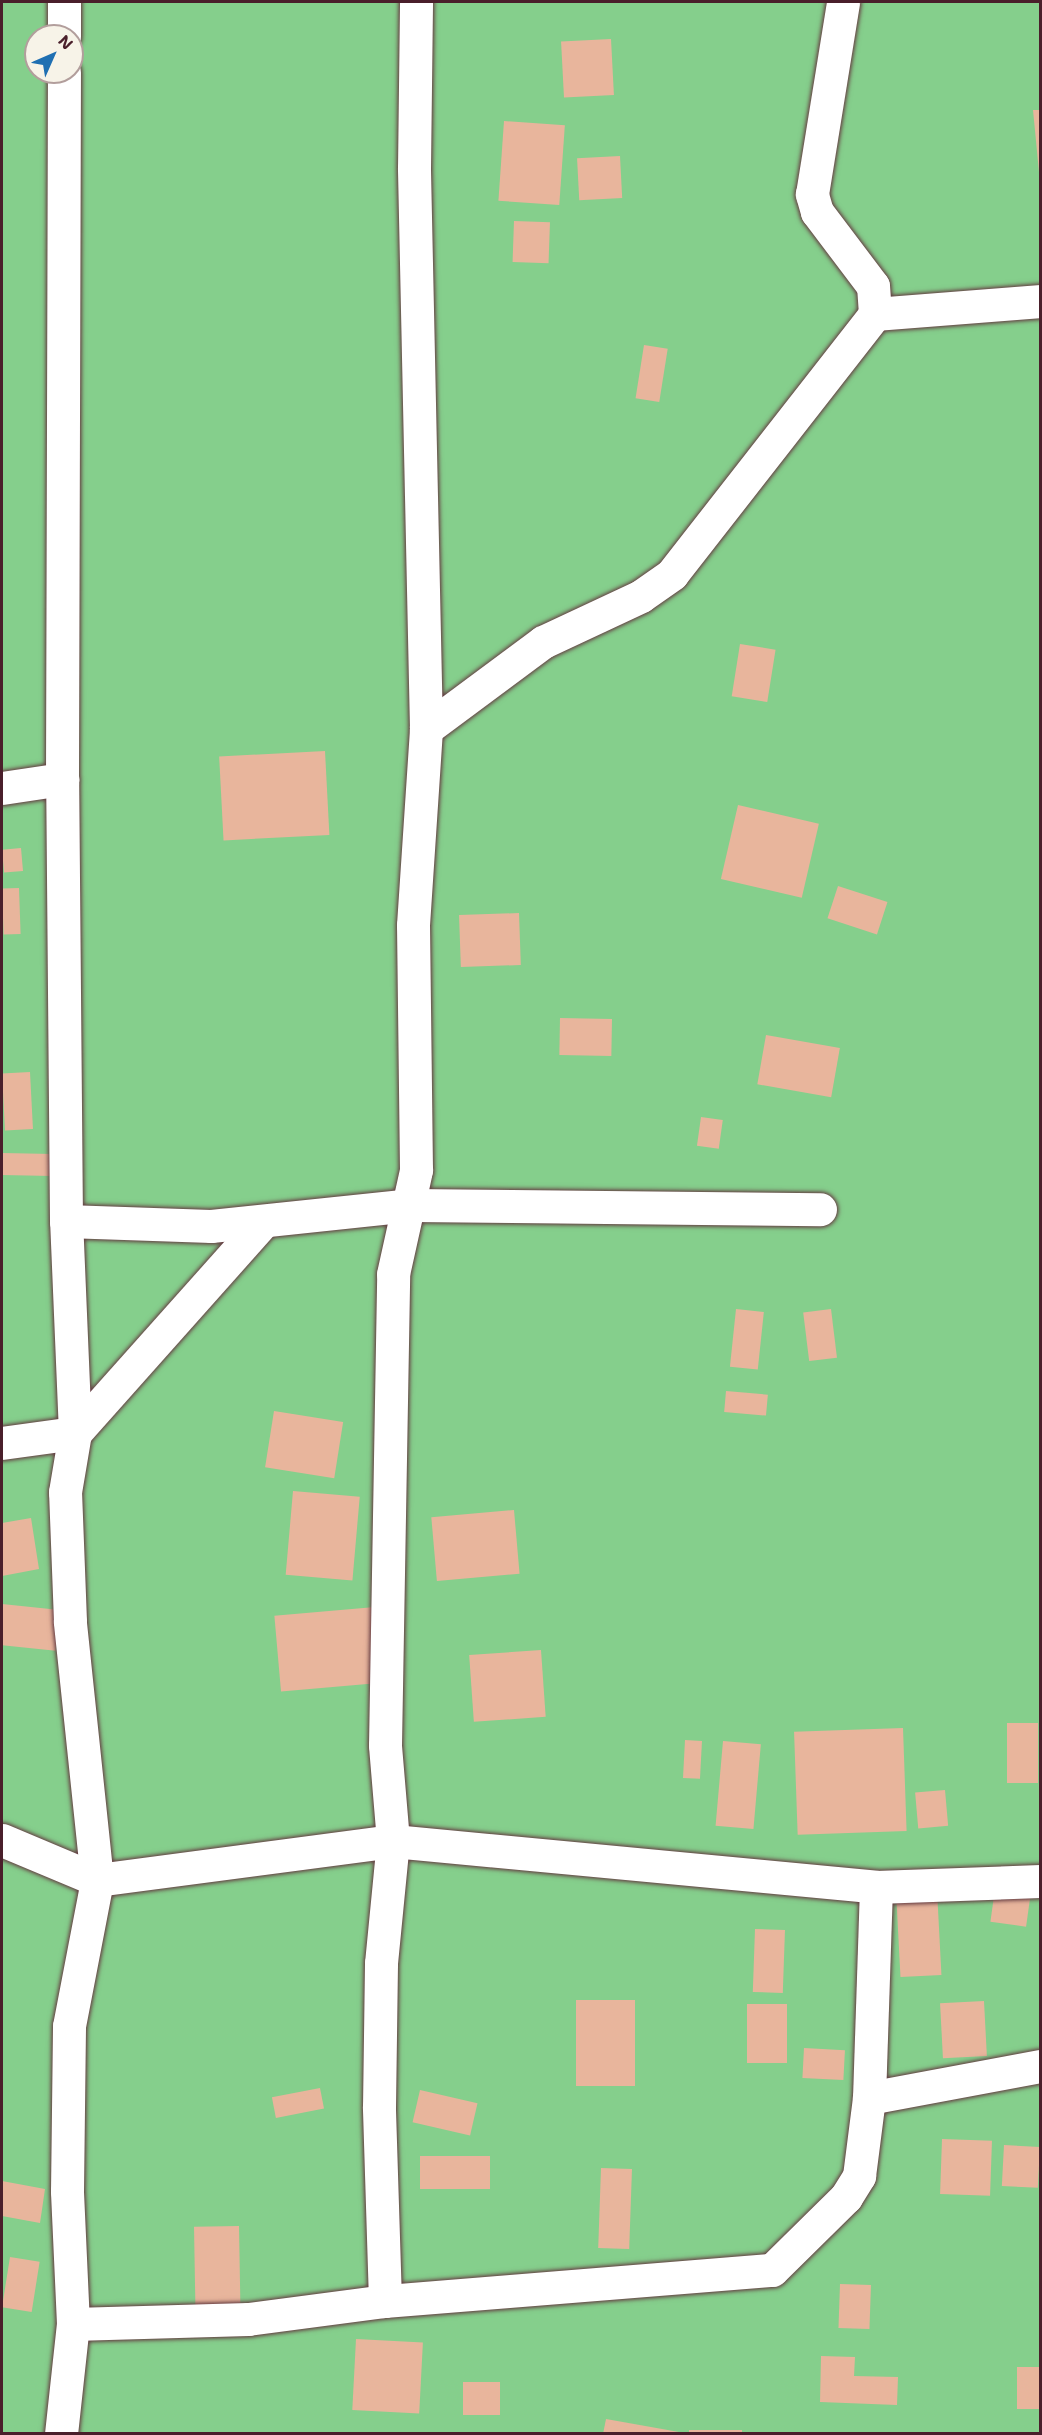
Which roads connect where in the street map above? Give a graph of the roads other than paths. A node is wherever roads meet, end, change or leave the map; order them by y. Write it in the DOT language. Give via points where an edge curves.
graph roads {
  1 [pos="64,2"];
  2 [pos="416,2"];
  3 [pos="843,2"];
  4 [pos="64,24"];
  5 [pos="64,84"];
  6 [pos="1041,301"];
  7 [pos="875,314"];
  8 [pos="426,729"];
  9 [pos="62,779"];
  10 [pos="2,788"];
  11 [pos="412,1204"];
  12 [pos="820,1209"];
  13 [pos="66,1221"];
  14 [pos="261,1224"];
  15 [pos="75,1433"];
  16 [pos="2,1443"];
  17 [pos="2,1840"];
  18 [pos="393,1841"];
  19 [pos="97,1880"];
  20 [pos="1041,1881"];
  21 [pos="876,1887"];
  22 [pos="1041,2066"];
  23 [pos="869,2098"];
  24 [pos="385,2301"];
  25 [pos="73,2324"];
  26 [pos="61,2433"];
  1 -- 4 [label="street"];
  2 -- 8 [label="street"];
  3 -- 7 [label="street" via="812,194 817,212 873,286"];
  5 -- 9 [label="street"];
  6 -- 7 [label="street"];
  7 -- 8 [label="street" via="672,574 641,596 543,642"];
  8 -- 11 [label="street" via="413,925 416,1170"];
  9 -- 10 [label="street"];
  9 -- 13 [label="street"];
  11 -- 12 [label="street"];
  11 -- 14 [label="street"];
  11 -- 18 [label="street" via="393,1274 385,1745"];
  13 -- 14 [label="street"];
  13 -- 15 [label="street"];
  14 -- 15 [label="street"];
  15 -- 16 [label="street"];
  15 -- 19 [label="street" via="65,1492 70,1610"];
  17 -- 19 [label="street"];
  18 -- 19 [label="street"];
  18 -- 21 [label="street"];
  18 -- 24 [label="street" via="381,1962"];
  19 -- 25 [label="street" via="69,2026 66,2191"];
  20 -- 21 [label="street"];
  21 -- 23 [label="street"];
  22 -- 23 [label="street"];
  23 -- 24 [label="street" via="859,2176 846,2197 772,2270"];
  24 -- 25 [label="street" via="248,2319"];
  25 -- 26 [label="street"];
}
